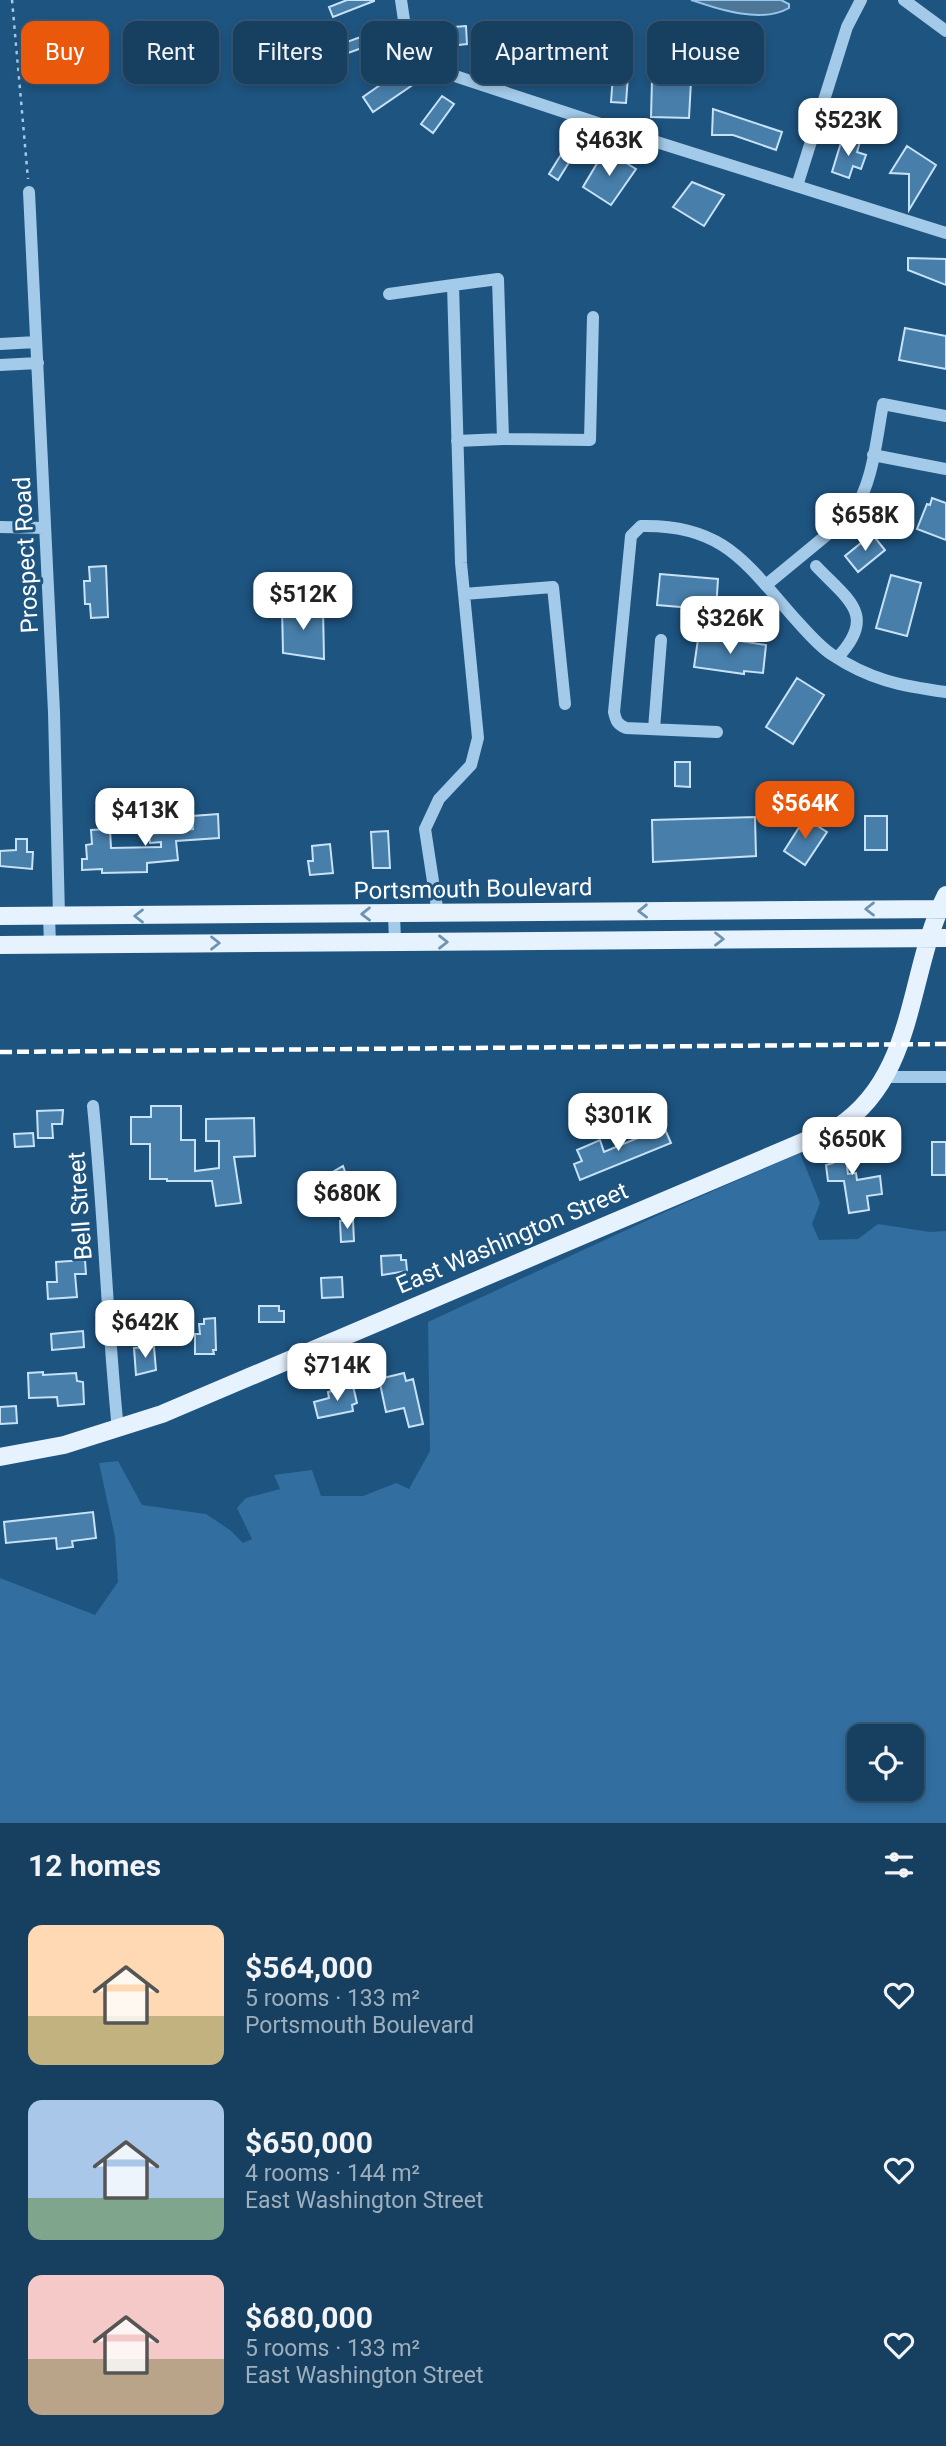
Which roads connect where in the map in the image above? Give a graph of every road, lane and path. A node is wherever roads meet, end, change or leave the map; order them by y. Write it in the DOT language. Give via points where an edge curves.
graph roads {
  1 [pos="12,0"];
  2 [pos="401,0"];
  3 [pos="861,0"];
  4 [pos="904,0"];
  5 [pos="946,31"];
  6 [pos="797,186"];
  7 [pos="29,192"];
  8 [pos="946,233"];
  9 [pos="453,285"];
  10 [pos="389,294"];
  11 [pos="593,317"];
  12 [pos="36,342"];
  13 [pos="0,344"];
  14 [pos="38,363"];
  15 [pos="0,365"];
  16 [pos="946,416"];
  17 [pos="503,439"];
  18 [pos="457,441"];
  19 [pos="873,455"];
  20 [pos="946,469"];
  21 [pos="0,527"];
  22 [pos="45,528"];
  23 [pos="816,566"];
  24 [pos="766,585"];
  25 [pos="464,594"];
  26 [pos="661,640"];
  27 [pos="837,658"];
  28 [pos="946,692"];
  29 [pos="565,704"];
  30 [pos="654,729"];
  31 [pos="717,732"];
  32 [pos="944,904"];
  33 [pos="394,914"];
  34 [pos="438,914"];
  35 [pos="0,916"];
  36 [pos="54,916"];
  37 [pos="937,938"];
  38 [pos="395,942"];
  39 [pos="0,944"];
  40 [pos="50,944"];
  41 [pos="885,1077"];
  42 [pos="946,1077"];
  43 [pos="93,1106"];
  44 [pos="118,1430"];
  45 [pos="0,1457"];
  1 -- 7 [label="path"];
  2 -- 6 [label="street" via="410,39 449,74"];
  3 -- 6 [label="street" via="847,27"];
  4 -- 5 [label="street"];
  6 -- 8 [label="street"];
  7 -- 12 [label="street, Prospect Road"];
  9 -- 10 [label="street"];
  9 -- 17 [label="street" via="498,279"];
  9 -- 18 [label="street"];
  11 -- 17 [label="street" via="590,440"];
  12 -- 13 [label="street"];
  12 -- 14 [label="street, Prospect Road"];
  14 -- 15 [label="street"];
  14 -- 22 [label="street, Prospect Road"];
  16 -- 19 [label="street" via="883,404"];
  17 -- 18 [label="street"];
  18 -- 25 [label="street"];
  19 -- 20 [label="street"];
  19 -- 24 [label="street" via="863,493 850,516"];
  21 -- 22 [label="street"];
  22 -- 36 [label="street, Prospect Road" via="55,725"];
  23 -- 27 [label="street" via="857,613 858,626"];
  24 -- 27 [label="street" via="816,642"];
  24 -- 30 [label="street" via="731,550 693,530 659,526 635,530 614,712 619,725 626,728"];
  25 -- 29 [label="street" via="553,587"];
  25 -- 34 [label="street" via="478,738 471,765 439,799 425,829"];
  26 -- 30 [label="street"];
  27 -- 28 [label="street" via="890,684"];
  30 -- 31 [label="street"];
  32 -- 34 [label="main road, Portsmouth Boulevard, one-way"];
  32 -- 37 [label="main road, East Washington Street"];
  33 -- 34 [label="main road, Portsmouth Boulevard"];
  33 -- 36 [label="main road, Portsmouth Boulevard, one-way"];
  33 -- 38 [label="street"];
  35 -- 36 [label="main road, Portsmouth Boulevard"];
  36 -- 40 [label="street, Prospect Road"];
  38 -- 37 [label="main road, one-way"];
  37 -- 41 [label="main road, East Washington Street"];
  40 -- 38 [label="main road, one-way"];
  39 -- 40 [label="main road"];
  41 -- 42 [label="street"];
  41 -- 44 [label="main road, East Washington Street" via="868,1104 838,1127"];
  43 -- 44 [label="street, Bell Street"];
  44 -- 45 [label="main road, East Washington Street"];
}
